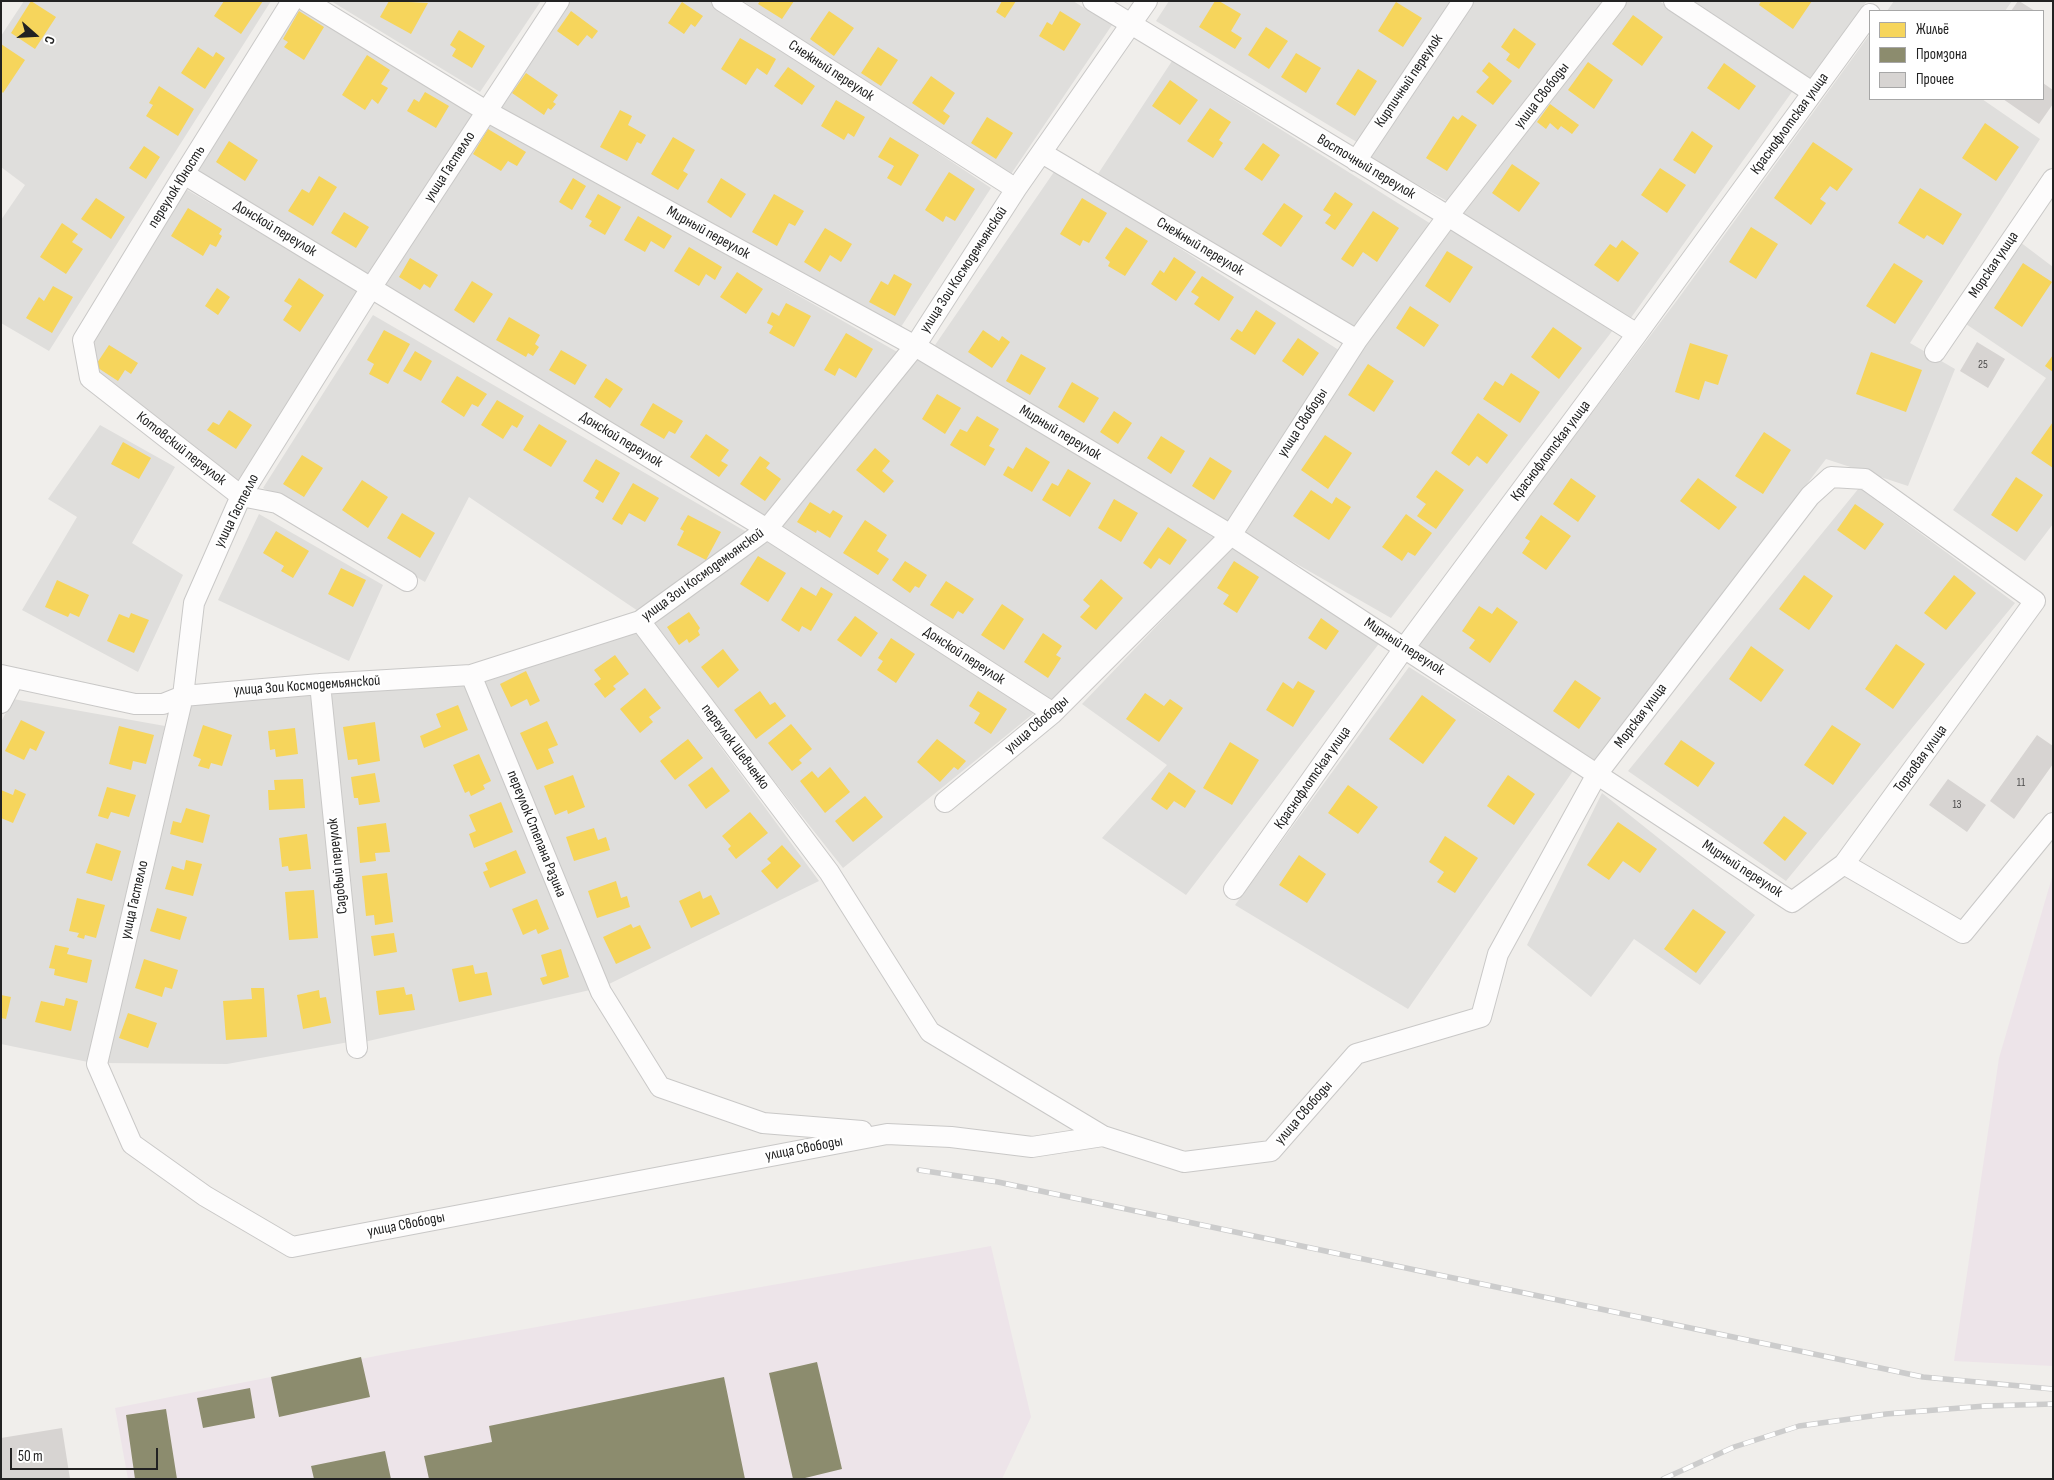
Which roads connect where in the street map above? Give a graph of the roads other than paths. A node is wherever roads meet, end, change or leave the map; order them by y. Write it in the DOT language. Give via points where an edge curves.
graph roads {
  1 [pos="292,1"];
  2 [pos="306,1"];
  3 [pos="559,1"];
  4 [pos="722,1"];
  5 [pos="1093,1"];
  6 [pos="1147,1"];
  7 [pos="1462,1"];
  8 [pos="1616,1"];
  9 [pos="1674,1"];
  10 [pos="1869,16"];
  11 [pos="1131,25"];
  12 [pos="1812,92"];
  13 [pos="486,111"];
  14 [pos="1042,153"];
  15 [pos="1356,161"];
  16 [pos="184,174"];
  17 [pos="2053,178"];
  18 [pos="1016,189"];
  19 [pos="1448,216"];
  20 [pos="371,288"];
  21 [pos="1638,334"];
  22 [pos="1357,340"];
  23 [pos="915,346"];
  24 [pos="1935,352"];
  25 [pos="90,378"];
  26 [pos="241,496"];
  27 [pos="767,530"];
  28 [pos="1231,534"];
  29 [pos="407,581"];
  30 [pos="2035,601"];
  31 [pos="640,621"];
  32 [pos="1405,647"];
  33 [pos="471,675"];
  34 [pos="8,676"];
  35 [pos="320,684"];
  36 [pos="182,696"];
  37 [pos="1,703"];
  38 [pos="1053,713"];
  39 [pos="1597,774"];
  40 [pos="945,802"];
  41 [pos="2053,823"];
  42 [pos="1844,864"];
  43 [pos="1234,889"];
  44 [pos="1792,902"];
  45 [pos="1498,954"];
  46 [pos="357,1048"];
  47 [pos="97,1064"];
  48 [pos="887,1134"];
  49 [pos="1103,1136"];
  1 -- 16 [label="street, переулок Юность"];
  2 -- 13 [label="street, Мирный переулок"];
  3 -- 13 [label="street, улица Гастелло"];
  4 -- 18 [label="street, Снежный переулок"];
  5 -- 11 [label="street, Восточный переулок"];
  6 -- 11 [label="street, улица Зои Космодемьянской"];
  7 -- 15 [label="street, Кирпичный переулок"];
  8 -- 19 [label="street, улица Свободы"];
  9 -- 12 [label="street"];
  10 -- 12 [label="street, Краснофлотская улица"];
  11 -- 14 [label="street, улица Зои Космодемьянской"];
  11 -- 15 [label="street, Восточный переулок"];
  12 -- 21 [label="street, Краснофлотская улица"];
  13 -- 20 [label="street, улица Гастелло"];
  13 -- 23 [label="street, Мирный переулок"];
  14 -- 18 [label="street, улица Зои Космодемьянской"];
  14 -- 22 [label="street, Снежный переулок"];
  15 -- 19 [label="street, Восточный переулок"];
  16 -- 20 [label="street, Донской переулок"];
  16 -- 25 [label="street, переулок Юность" via="84,340"];
  17 -- 24 [label="street, Морская улица"];
  18 -- 23 [label="street, улица Зои Космодемьянской"];
  19 -- 21 [label="street, Восточный переулок"];
  19 -- 22 [label="street, улица Свободы"];
  20 -- 26 [label="street, улица Гастелло"];
  20 -- 27 [label="street, Донской переулок"];
  21 -- 32 [label="street, Краснофлотская улица"];
  22 -- 28 [label="street, улица Свободы"];
  23 -- 27 [label="street, улица Зои Космодемьянской"];
  23 -- 28 [label="street, Мирный переулок"];
  25 -- 26 [label="street, Котовский переулок"];
  26 -- 29 [label="street, Котовский переулок" via="277,503"];
  26 -- 36 [label="street, улица Гастелло" via="194,604"];
  27 -- 31 [label="street, улица Зои Космодемьянской"];
  27 -- 38 [label="street, Донской переулок"];
  28 -- 32 [label="street, Мирный переулок"];
  28 -- 38 [label="street, улица Свободы"];
  30 -- 39 [label="street, Морская улица" via="1864,479 1831,477 1810,496"];
  30 -- 42 [label="street, Торговая улица"];
  31 -- 33 [label="street, улица Зои Космодемьянской"];
  31 -- 49 [label="street, переулок Шевченко" via="829,872 930,1032"];
  32 -- 39 [label="street, Мирный переулок"];
  32 -- 43 [label="street, Краснофлотская улица"];
  33 -- 35 [label="street, улица Зои Космодемьянской"];
  33 -- 48 [label="street, переулок Степана Разина" via="601,992 660,1087 763,1122"];
  34 -- 36 [label="street, улица Зои Космодемьянской" via="136,704 163,704"];
  34 -- 37 [label="street"];
  35 -- 36 [label="street, улица Зои Космодемьянской"];
  35 -- 46 [label="street, Садовый переулок"];
  36 -- 47 [label="street, улица Гастелло"];
  38 -- 40 [label="street, улица Свободы"];
  39 -- 44 [label="street, Мирный переулок"];
  39 -- 45 [label="street, Морская улица"];
  41 -- 42 [label="street" via="1963,933"];
  42 -- 44 [label="street, Торговая улица"];
  45 -- 49 [label="street, улица Свободы" via="1481,1017 1356,1054 1271,1151 1184,1162"];
  47 -- 48 [label="street, улица Свободы" via="132,1144 205,1196 292,1246"];
  48 -- 49 [label="street, улица Свободы" via="951,1137 1032,1147"];
}
